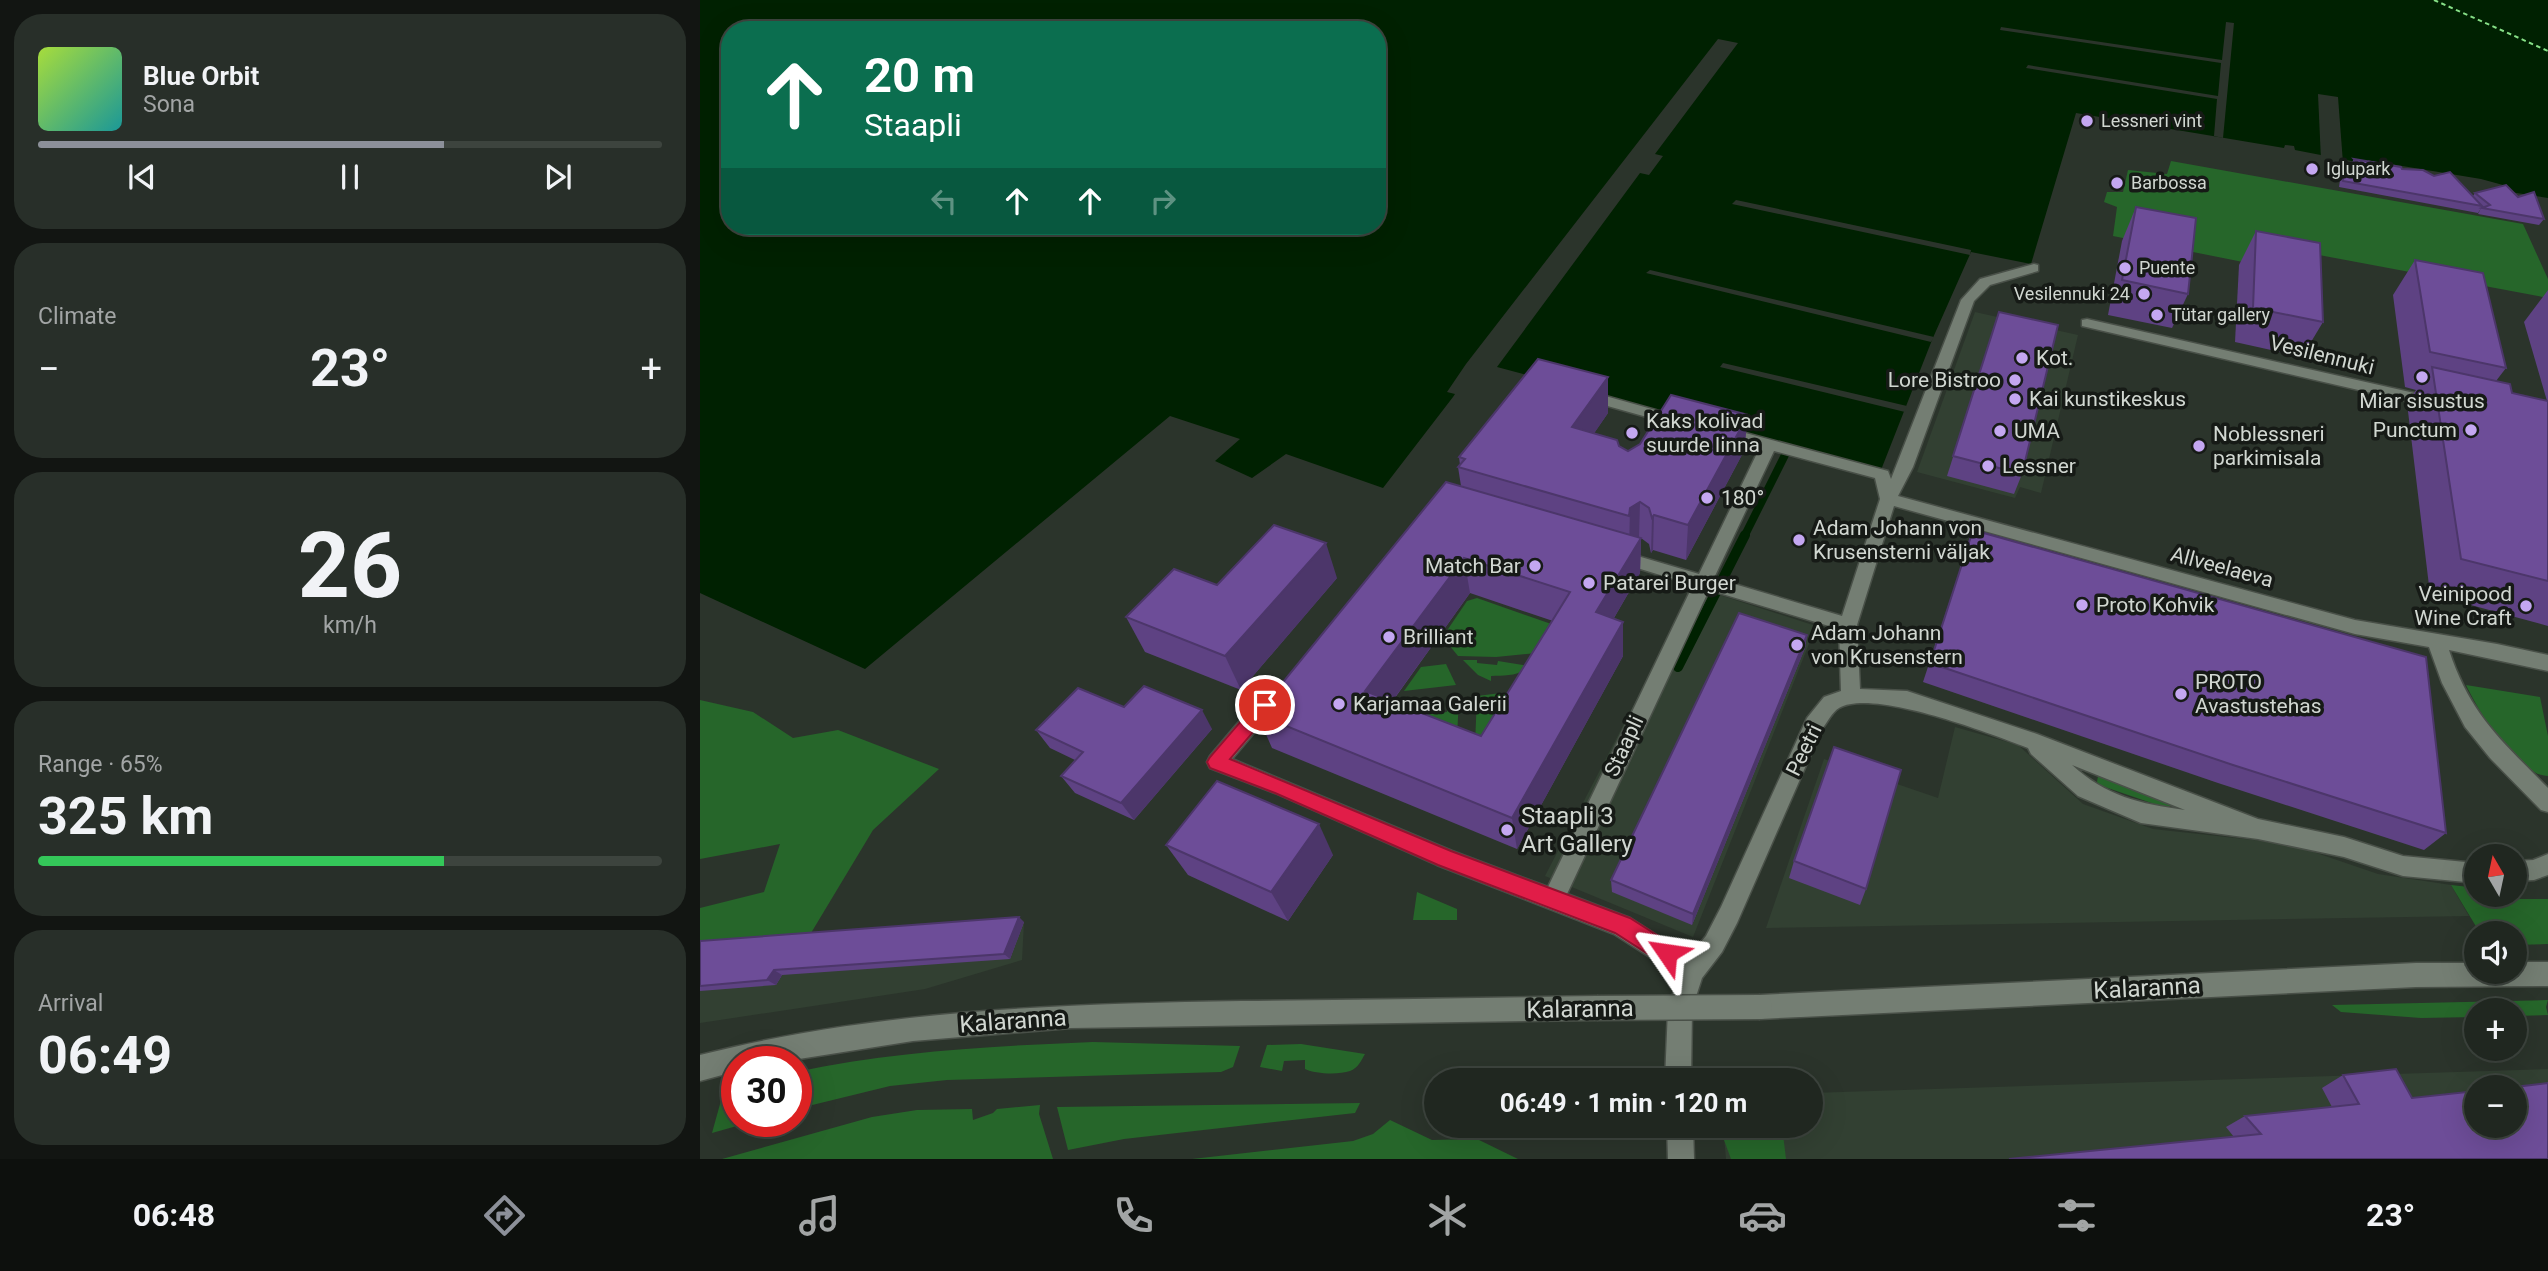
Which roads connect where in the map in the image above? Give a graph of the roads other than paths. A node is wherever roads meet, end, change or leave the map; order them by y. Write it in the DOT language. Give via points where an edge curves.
graph roads {
  1 [pos="2034,268"];
  2 [pos="2087,323"];
  3 [pos="1574,393"];
  4 [pos="2447,405"];
  5 [pos="1664,416"];
  6 [pos="1653,436"];
  7 [pos="1769,444"];
  8 [pos="1888,499"];
  9 [pos="1639,546"];
  10 [pos="1604,553"];
  11 [pos="1642,564"];
  12 [pos="1702,581"];
  13 [pos="1848,625"];
  14 [pos="2437,642"];
  15 [pos="2547,666"];
  16 [pos="1283,685"];
  17 [pos="1851,696"];
  18 [pos="2030,740"];
  19 [pos="2548,803"];
  20 [pos="2258,829"];
  21 [pos="2548,864"];
  22 [pos="2527,871"];
  23 [pos="2464,872"];
  24 [pos="1554,900"];
  25 [pos="1692,971"];
  26 [pos="2548,974"];
  27 [pos="700,1068"];
  28 [pos="1678,1068"];
  29 [pos="1680,1138"];
  30 [pos="1681,1159"];
  1 -- 8 [label="street" via="1985,282 1968,300 1905,467"];
  2 -- 4 [label="street, Vesilennuki"];
  3 -- 5 [label="street"];
  5 -- 6 [label="street"];
  5 -- 7 [label="street"];
  7 -- 8 [label="street" via="1882,475"];
  7 -- 12 [label="street, Staapli"];
  8 -- 13 [label="street"];
  8 -- 14 [label="street, Allveelaeva" via="2355,627"];
  9 -- 11 [label="street"];
  10 -- 11 [label="street"];
  11 -- 12 [label="street"];
  12 -- 13 [label="street"];
  12 -- 24 [label="street, Staapli"];
  13 -- 17 [label="street"];
  14 -- 15 [label="street, Allveelaeva" via="2497,651"];
  14 -- 19 [label="street" via="2446,674 2469,717 2489,744"];
  16 -- 24 [label="street" via="1217,762"];
  17 -- 18 [label="street" via="1907,699"];
  17 -- 25 [label="street, Peetri" via="1831,703 1814,724 1729,915"];
  18 -- 20 [label="street"];
  18 -- 20 [label="street" via="2085,790 2141,814"];
  20 -- 23 [label="street" via="2344,847 2403,866"];
  21 -- 22 [label="street"];
  24 -- 25 [label="street" via="1622,926"];
  25 -- 28 [label="street, Peetri" via="1680,1009"];
  26 -- 27 [label="street, Kalaranna, bridge" via="2402,975 1760,1007 1070,1016 913,1029 754,1054"];
  29 -- 30 [label="street"];
}
